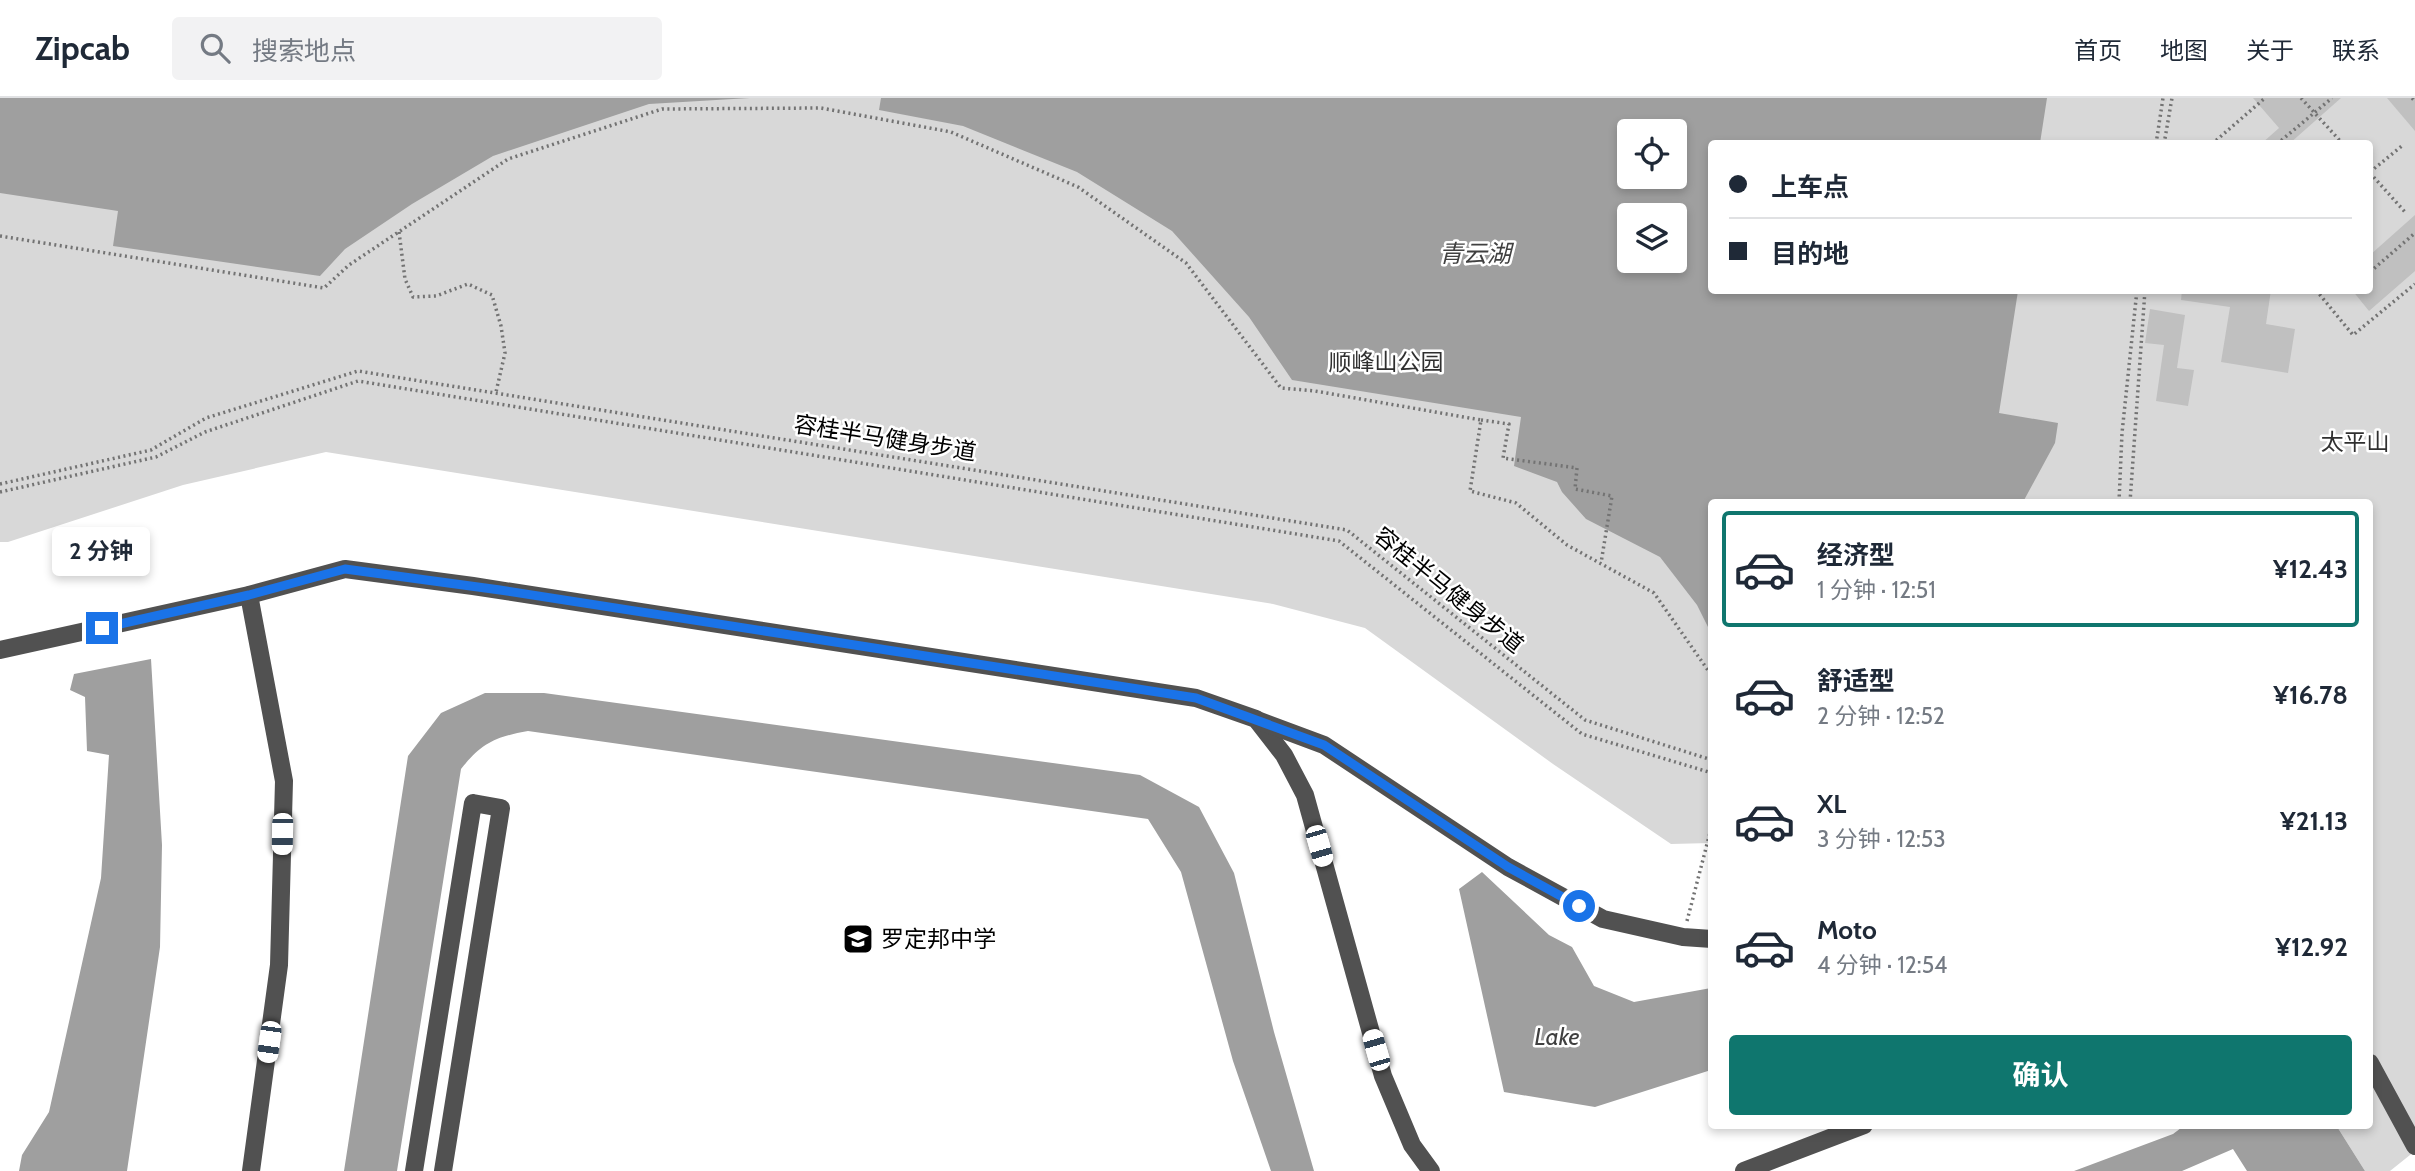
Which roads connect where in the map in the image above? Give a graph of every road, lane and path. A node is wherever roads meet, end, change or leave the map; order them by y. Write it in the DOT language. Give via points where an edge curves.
graph roads {
  1 [pos="2164,98"];
  2 [pos="2172,98"];
  3 [pos="2265,98"];
  4 [pos="2301,98"];
  5 [pos="2332,98"];
  6 [pos="2315,113"];
  7 [pos="2157,140"];
  8 [pos="2165,140"];
  9 [pos="2217,140"];
  10 [pos="2282,140"];
  11 [pos="2339,140"];
  12 [pos="2403,145"];
  13 [pos="2373,170"];
  14 [pos="2373,175"];
  15 [pos="2405,212"];
  16 [pos="399,232"];
  17 [pos="2415,233"];
  18 [pos="0,236"];
  19 [pos="2373,269"];
  20 [pos="2415,284"];
  21 [pos="2137,294"];
  22 [pos="2145,294"];
  23 [pos="2319,294"];
  24 [pos="496,393"];
  25 [pos="1481,420"];
  26 [pos="0,484"];
  27 [pos="0,492"];
  28 [pos="2119,499"];
  29 [pos="2130,499"];
  30 [pos="1601,564"];
  31 [pos="249,595"];
  32 [pos="0,650"];
  33 [pos="1708,670"];
  34 [pos="1256,719"];
  35 [pos="1708,759"];
  36 [pos="1708,772"];
  37 [pos="1708,840"];
  38 [pos="1683,937"];
  39 [pos="1708,939"];
  40 [pos="2373,1069"];
  41 [pos="1854,1129"];
  42 [pos="2415,1146"];
  43 [pos="251,1171"];
  44 [pos="414,1171"];
  45 [pos="443,1171"];
  46 [pos="1432,1171"];
  47 [pos="1744,1171"];
  1 -- 7 [label="path"];
  2 -- 8 [label="path"];
  3 -- 9 [label="path"];
  4 -- 6 [label="path"];
  5 -- 6 [label="path"];
  6 -- 10 [label="path"];
  6 -- 11 [label="path"];
  12 -- 13 [label="path"];
  14 -- 15 [label="path"];
  16 -- 18 [label="path" via="324,288"];
  16 -- 24 [label="path" via="405,279 413,298 436,296 468,284 492,295 505,353"];
  16 -- 25 [label="path" via="508,159 662,109 821,108 951,132 1079,187 1186,263 1281,388"];
  17 -- 19 [label="path"];
  20 -- 23 [label="path" via="2353,335"];
  21 -- 28 [label="path"];
  22 -- 29 [label="path"];
  24 -- 26 [label="path, 容桂半马健身步道" via="358,370 206,418 152,450"];
  24 -- 35 [label="path, 容桂半马健身步道" via="1347,530 1584,720"];
  25 -- 30 [label="path" via="1470,491 1516,503 1567,545"];
  25 -- 30 [label="path" via="1508,424 1503,458 1577,468 1575,489 1612,496"];
  27 -- 36 [label="path" via="156,457 205,432 358,381 1339,541 1582,734"];
  30 -- 33 [label="path" via="1654,593"];
  31 -- 32 [label="street"];
  31 -- 34 [label="street" via="345,569 1196,698"];
  31 -- 43 [label="street" via="284,782 279,965"];
  34 -- 38 [label="street" via="1324,745 1508,867 1603,919"];
  34 -- 46 [label="street" via="1284,755 1305,795 1383,1076 1412,1145"];
  37 -- 38 [label="path"];
  38 -- 39 [label="street"];
  40 -- 42 [label="street"];
  41 -- 47 [label="street"];
  44 -- 45 [label="street" via="473,803 501,808"];
}
